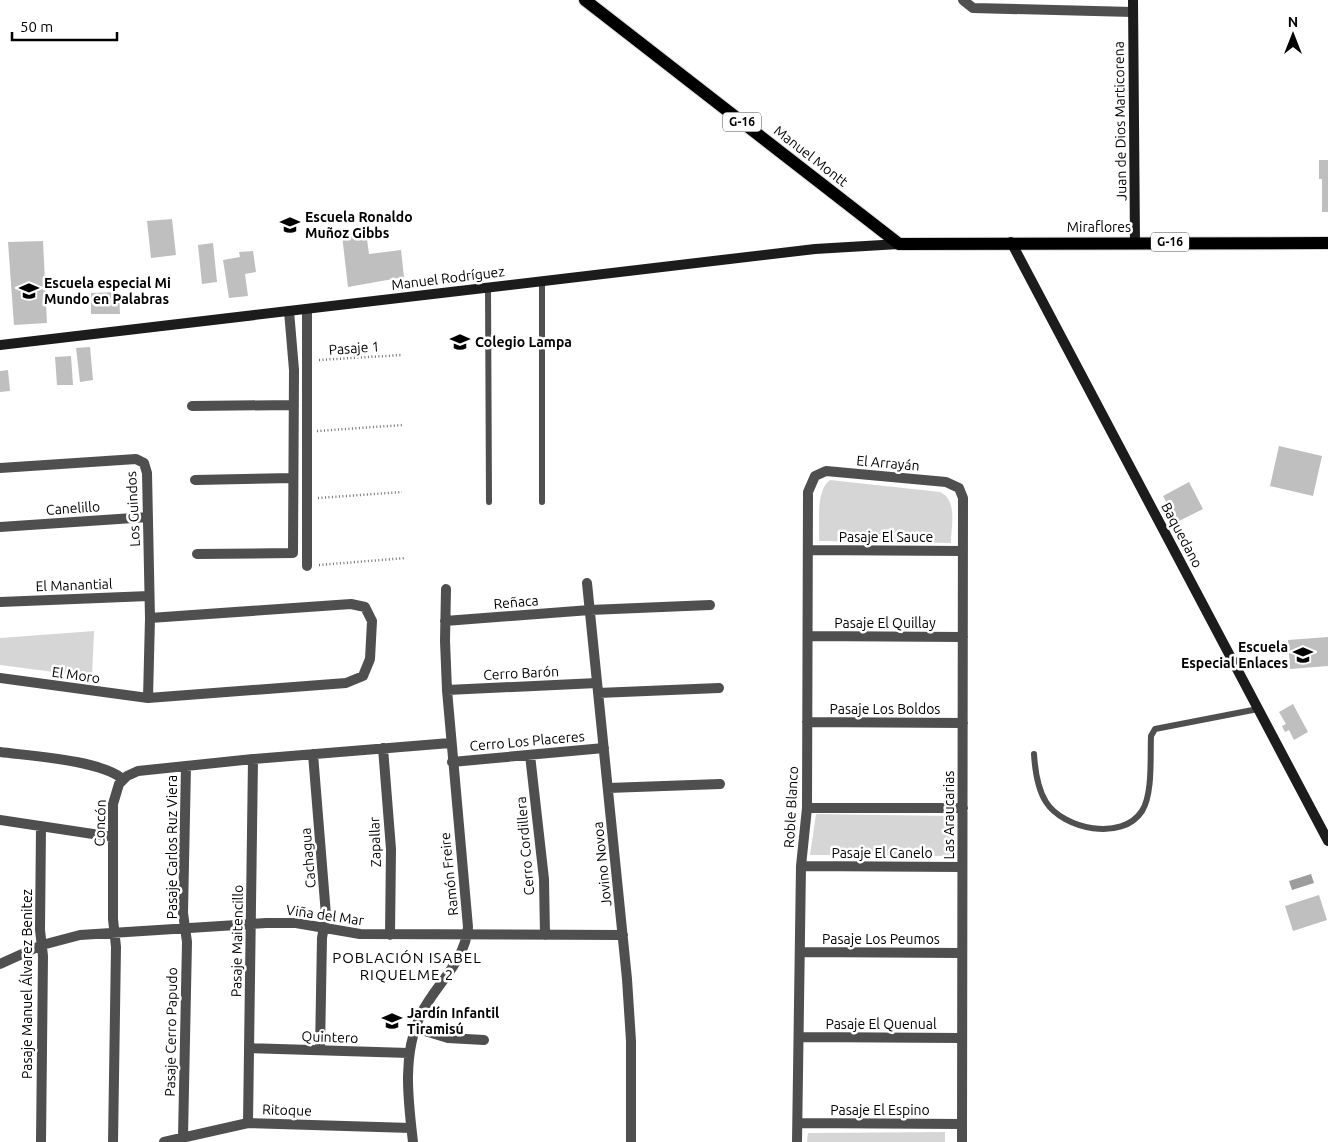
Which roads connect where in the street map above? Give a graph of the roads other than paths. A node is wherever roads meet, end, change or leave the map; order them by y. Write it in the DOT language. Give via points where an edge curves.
graph roads {
  1 [pos="963,0"];
  2 [pos="1133,0"];
  3 [pos="593,2"];
  4 [pos="1133,12"];
  5 [pos="1012,242"];
  6 [pos="1135,242"];
  7 [pos="1328,243"];
  8 [pos="899,244"];
  9 [pos="542,281"];
  10 [pos="488,288"];
  11 [pos="307,309"];
  12 [pos="289,311"];
  13 [pos="0,345"];
  14 [pos="294,405"];
  15 [pos="192,406"];
  16 [pos="0,468"];
  17 [pos="815,476"];
  18 [pos="293,478"];
  19 [pos="195,480"];
  20 [pos="959,488"];
  21 [pos="489,502"];
  22 [pos="542,502"];
  23 [pos="148,517"];
  24 [pos="0,527"];
  25 [pos="808,550"];
  26 [pos="963,551"];
  27 [pos="197,554"];
  28 [pos="307,566"];
  29 [pos="587,583"];
  30 [pos="446,589"];
  31 [pos="149,596"];
  32 [pos="0,602"];
  33 [pos="710,605"];
  34 [pos="590,610"];
  35 [pos="150,618"];
  36 [pos="445,621"];
  37 [pos="808,636"];
  38 [pos="963,637"];
  39 [pos="0,678"];
  40 [pos="598,688"];
  41 [pos="719,688"];
  42 [pos="447,690"];
  43 [pos="148,698"];
  44 [pos="1258,709"];
  45 [pos="808,722"];
  46 [pos="963,723"];
  47 [pos="450,743"];
  48 [pos="383,748"];
  49 [pos="604,748"];
  50 [pos="0,752"];
  51 [pos="313,754"];
  52 [pos="1034,754"];
  53 [pos="530,755"];
  54 [pos="253,758"];
  55 [pos="452,762"];
  56 [pos="186,766"];
  57 [pos="122,779"];
  58 [pos="720,784"];
  59 [pos="608,788"];
  60 [pos="807,808"];
  61 [pos="963,808"];
  62 [pos="0,820"];
  63 [pos="41,826"];
  64 [pos="113,837"];
  65 [pos="1328,841"];
  66 [pos="801,866"];
  67 [pos="962,867"];
  68 [pos="251,924"];
  69 [pos="185,928"];
  70 [pos="324,928"];
  71 [pos="114,933"];
  72 [pos="390,935"];
  73 [pos="467,935"];
  74 [pos="545,935"];
  75 [pos="622,935"];
  76 [pos="42,945"];
  77 [pos="800,952"];
  78 [pos="962,953"];
  79 [pos="0,964"];
  80 [pos="415,1028"];
  81 [pos="799,1037"];
  82 [pos="962,1038"];
  83 [pos="484,1040"];
  84 [pos="249,1048"];
  85 [pos="320,1050"];
  86 [pos="409,1053"];
  87 [pos="248,1123"];
  88 [pos="798,1123"];
  89 [pos="962,1124"];
  90 [pos="411,1128"];
  91 [pos="183,1137"];
  92 [pos="41,1142"];
  93 [pos="113,1142"];
  94 [pos="164,1142"];
  95 [pos="413,1142"];
  96 [pos="631,1142"];
  97 [pos="798,1142"];
  98 [pos="962,1142"];
  1 -- 4 [label="street" via="973,8"];
  2 -- 4 [label="street, Juan de Dios Marticorena"];
  3 -- 8 [label="main road, Manuel Montt / G-16"];
  4 -- 6 [label="street, Juan de Dios Marticorena"];
  5 -- 6 [label="main road, Miraflores / G-16"];
  5 -- 8 [label="main road, Miraflores / G-16"];
  5 -- 44 [label="street, Baquedano"];
  6 -- 7 [label="main road, Miraflores / G-16"];
  8 -- 9 [label="street, Manuel Rodríguez" via="815,248"];
  9 -- 10 [label="street, Manuel Rodríguez"];
  9 -- 22 [label="lane"];
  10 -- 11 [label="street, Manuel Rodríguez"];
  10 -- 21 [label="lane"];
  11 -- 12 [label="street, Manuel Rodríguez"];
  11 -- 28 [label="street"];
  12 -- 13 [label="street, Manuel Rodríguez"];
  12 -- 14 [label="street"];
  14 -- 15 [label="street"];
  14 -- 18 [label="street"];
  16 -- 23 [label="street, Los Guindos" via="136,459 144,463 148,473"];
  17 -- 20 [label="street, El Arrayán" via="841,472 946,482"];
  17 -- 25 [label="street, Roble Blanco" via="808,492"];
  18 -- 19 [label="street"];
  18 -- 27 [label="street" via="293,553"];
  20 -- 26 [label="street, Las Araucarias" via="964,503"];
  23 -- 24 [label="street, Canelillo"];
  23 -- 31 [label="street, Los Guindos"];
  25 -- 26 [label="street, Pasaje El Sauce"];
  25 -- 37 [label="street, Roble Blanco"];
  26 -- 38 [label="street, Las Araucarias"];
  29 -- 34 [label="street, Jovino Novoa"];
  30 -- 36 [label="street, Ramón Freire"];
  31 -- 32 [label="street, El Manantial"];
  31 -- 35 [label="street, Los Guindos"];
  33 -- 34 [label="street, Reñaca"];
  34 -- 36 [label="street, Reñaca"];
  34 -- 40 [label="street, Jovino Novoa"];
  35 -- 43 [label="street, Los Guindos"];
  35 -- 43 [label="street, El Moro" via="351,604 365,607 372,621 370,659 364,676 346,683"];
  36 -- 42 [label="street, Ramón Freire"];
  37 -- 38 [label="street, Pasaje El Quillay"];
  37 -- 45 [label="street, Roble Blanco"];
  38 -- 46 [label="street, Las Araucarias"];
  39 -- 43 [label="street, El Moro"];
  40 -- 41 [label="street, Cerro Barón"];
  40 -- 42 [label="street, Cerro Barón"];
  40 -- 49 [label="street, Jovino Novoa"];
  42 -- 47 [label="street, Ramón Freire"];
  44 -- 52 [label="lane" via="1155,729 1151,736 1146,804 1137,818 1113,828 1072,822 1051,809 1039,786"];
  44 -- 65 [label="street, Baquedano"];
  45 -- 46 [label="street, Pasaje Los Boldos"];
  45 -- 60 [label="street, Roble Blanco"];
  46 -- 61 [label="street, Las Araucarias"];
  47 -- 48 [label="street"];
  47 -- 55 [label="street, Ramón Freire"];
  48 -- 51 [label="street"];
  48 -- 72 [label="street, Zapallar" via="390,849"];
  49 -- 53 [label="street, Cerro Los Placeres"];
  49 -- 59 [label="street, Jovino Novoa"];
  50 -- 57 [label="street" via="94,766"];
  51 -- 54 [label="street"];
  51 -- 70 [label="street, Cachagua" via="326,916"];
  53 -- 55 [label="street, Cerro Los Placeres"];
  53 -- 74 [label="street, Cerro Cordillera" via="544,879"];
  54 -- 56 [label="street"];
  54 -- 68 [label="street, Pasaje Maitencillo"];
  55 -- 73 [label="street, Ramón Freire"];
  56 -- 57 [label="street" via="138,771"];
  56 -- 69 [label="street, Pasaje Carlos Ruz Viera"];
  57 -- 64 [label="street, Concón" via="114,796"];
  58 -- 59 [label="street"];
  59 -- 75 [label="street, Jovino Novoa"];
  60 -- 61 [label="street"];
  60 -- 66 [label="street, Roble Blanco"];
  61 -- 67 [label="street, Las Araucarias"];
  62 -- 63 [label="street"];
  63 -- 64 [label="street"];
  63 -- 76 [label="street, Pasaje Manuel Álvarez Benitez"];
  64 -- 71 [label="street, Concón"];
  66 -- 67 [label="street, Pasaje El Canelo"];
  66 -- 77 [label="street, Roble Blanco"];
  67 -- 78 [label="street, Las Araucarias"];
  68 -- 69 [label="street, Viña del Mar"];
  68 -- 70 [label="street, Viña del Mar" via="296,923"];
  68 -- 84 [label="street, Pasaje Maitencillo"];
  69 -- 71 [label="street, Viña del Mar"];
  69 -- 91 [label="street, Pasaje Cerro Papudo"];
  70 -- 72 [label="street, Viña del Mar"];
  70 -- 85 [label="street, Cachagua"];
  71 -- 76 [label="street, Viña del Mar" via="80,935"];
  71 -- 93 [label="street, Concón"];
  72 -- 73 [label="street, Viña del Mar"];
  73 -- 74 [label="street, Viña del Mar"];
  73 -- 80 [label="street, Ramón Freire" via="459,958 426,1005"];
  74 -- 75 [label="street, Viña del Mar"];
  75 -- 96 [label="street, Jovino Novoa" via="630,1010"];
  76 -- 79 [label="street, Viña del Mar"];
  76 -- 92 [label="street, Pasaje Manuel Álvarez Benitez"];
  77 -- 78 [label="street, Pasaje Los Peumos"];
  77 -- 81 [label="street, Roble Blanco"];
  78 -- 82 [label="street, Las Araucarias"];
  80 -- 83 [label="street" via="448,1038"];
  80 -- 86 [label="street, Ramón Freire"];
  81 -- 82 [label="street, Pasaje El Quenual"];
  81 -- 88 [label="street, Roble Blanco"];
  82 -- 89 [label="street, Las Araucarias"];
  84 -- 85 [label="street, Quintero"];
  84 -- 87 [label="street, Pasaje Maitencillo"];
  85 -- 86 [label="street, Quintero"];
  86 -- 90 [label="street, Ramón Freire"];
  87 -- 90 [label="street, Ritoque"];
  87 -- 91 [label="street, Ritoque"];
  88 -- 89 [label="street, Pasaje El Espino"];
  88 -- 97 [label="street, Roble Blanco"];
  89 -- 98 [label="street, Las Araucarias"];
  90 -- 95 [label="street, Ramón Freire"];
  91 -- 94 [label="street, Ritoque"];
}
